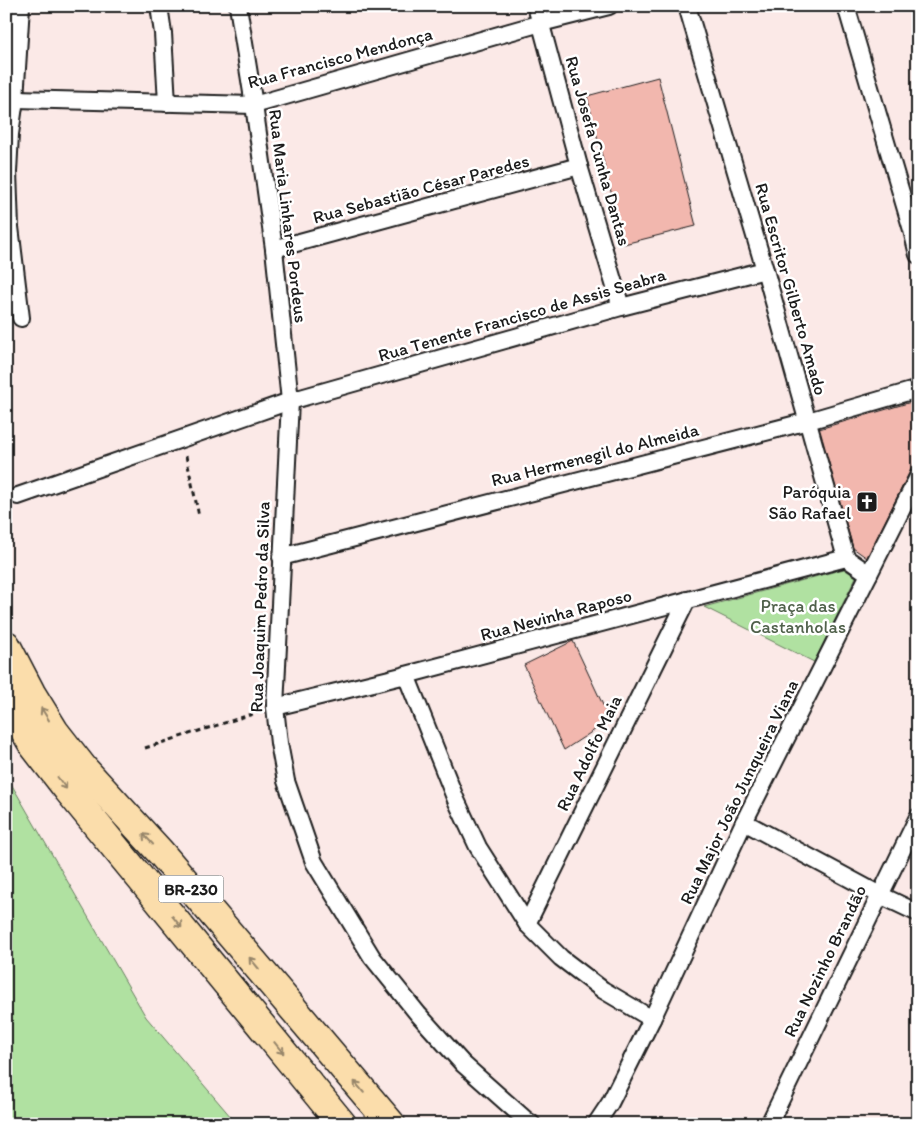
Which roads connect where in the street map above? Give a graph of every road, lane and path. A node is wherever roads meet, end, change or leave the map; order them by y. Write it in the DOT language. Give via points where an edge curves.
graph roads {
  1 [pos="22,6"];
  2 [pos="159,6"];
  3 [pos="238,6"];
  4 [pos="536,6"];
  5 [pos="609,6"];
  6 [pos="687,6"];
  7 [pos="846,6"];
  8 [pos="541,24"];
  9 [pos="15,99"];
  10 [pos="168,103"];
  11 [pos="254,105"];
  12 [pos="579,166"];
  13 [pos="915,229"];
  14 [pos="274,249"];
  15 [pos="918,255"];
  16 [pos="765,270"];
  17 [pos="621,307"];
  18 [pos="21,318"];
  19 [pos="918,389"];
  20 [pos="290,401"];
  21 [pos="808,421"];
  22 [pos="182,438"];
  23 [pos="918,477"];
  24 [pos="18,496"];
  25 [pos="199,516"];
  26 [pos="281,556"];
  27 [pos="846,558"];
  28 [pos="869,574"];
  29 [pos="687,600"];
  30 [pos="6,645"];
  31 [pos="406,675"];
  32 [pos="6,699"];
  33 [pos="274,707"];
  34 [pos="145,748"];
  35 [pos="918,817"];
  36 [pos="744,822"];
  37 [pos="880,895"];
  38 [pos="918,913"];
  39 [pos="527,924"];
  40 [pos="652,1019"];
  41 [pos="529,1122"];
  42 [pos="342,1124"];
  43 [pos="390,1124"];
  44 [pos="596,1124"];
  45 [pos="769,1124"];
  1 -- 9 [label="street"];
  2 -- 10 [label="street"];
  3 -- 11 [label="street, Rua Maria Linhares Pordeus"];
  4 -- 8 [label="street, Rua Josefa Cunha Dantas"];
  5 -- 8 [label="street, Rua Francisco Mendonça"];
  6 -- 16 [label="street, Rua Escritor Gilberto Amado"];
  7 -- 13 [label="street"];
  8 -- 11 [label="street, Rua Francisco Mendonça"];
  8 -- 12 [label="street, Rua Josefa Cunha Dantas"];
  9 -- 10 [label="street, Rua Francisco Mendonça"];
  9 -- 18 [label="street" via="10,134 10,227"];
  10 -- 11 [label="street, Rua Francisco Mendonça"];
  11 -- 14 [label="street, Rua Maria Linhares Pordeus"];
  12 -- 14 [label="street, Rua Sebastião César Paredes"];
  12 -- 17 [label="street, Rua Josefa Cunha Dantas"];
  13 -- 15 [label="street"];
  14 -- 20 [label="street, Rua Maria Linhares Pordeus"];
  16 -- 17 [label="street, Rua Tenente Francisco de Assis Seabra"];
  16 -- 21 [label="street, Rua Escritor Gilberto Amado"];
  17 -- 20 [label="street, Rua Tenente Francisco de Assis Seabra"];
  19 -- 21 [label="street, Rua Hermenegil do Almeida"];
  20 -- 22 [label="street, Rua Tenente Francisco de Assis Seabra"];
  20 -- 26 [label="street, Rua Joaquim Pedro da Silva"];
  21 -- 26 [label="street, Rua Hermenegil do Almeida"];
  21 -- 27 [label="street, Rua Escritor Gilberto Amado"];
  22 -- 24 [label="street, Rua Tenente Francisco de Assis Seabra"];
  22 -- 25 [label="path"];
  23 -- 28 [label="street, Rua Major João Junqueira Viana"];
  26 -- 33 [label="street, Rua Joaquim Pedro da Silva"];
  27 -- 28 [label="street"];
  27 -- 29 [label="street, Rua Nevinha Raposo"];
  28 -- 36 [label="street, Rua Major João Junqueira Viana"];
  29 -- 31 [label="street, Rua Nevinha Raposo"];
  29 -- 39 [label="street, Rua Adolfo Maia"];
  43 -- 30 [label="highway, BR-230, one-way" via="161,853 84,769 31,693"];
  31 -- 33 [label="street, Rua Nevinha Raposo"];
  31 -- 39 [label="street" via="478,847"];
  32 -- 42 [label="highway, BR-230, one-way" via="33,746"];
  33 -- 34 [label="path"];
  33 -- 41 [label="street, Rua Joaquim Pedro da Silva" via="286,781 314,862 372,957 463,1064"];
  35 -- 37 [label="street, Rua Nozinho Brandão"];
  36 -- 37 [label="street"];
  36 -- 40 [label="street, Rua Major João Junqueira Viana"];
  37 -- 38 [label="street"];
  37 -- 45 [label="street, Rua Nozinho Brandão"];
  39 -- 40 [label="street" via="561,958 603,990"];
  40 -- 44 [label="street, Rua Major João Junqueira Viana"];
}
